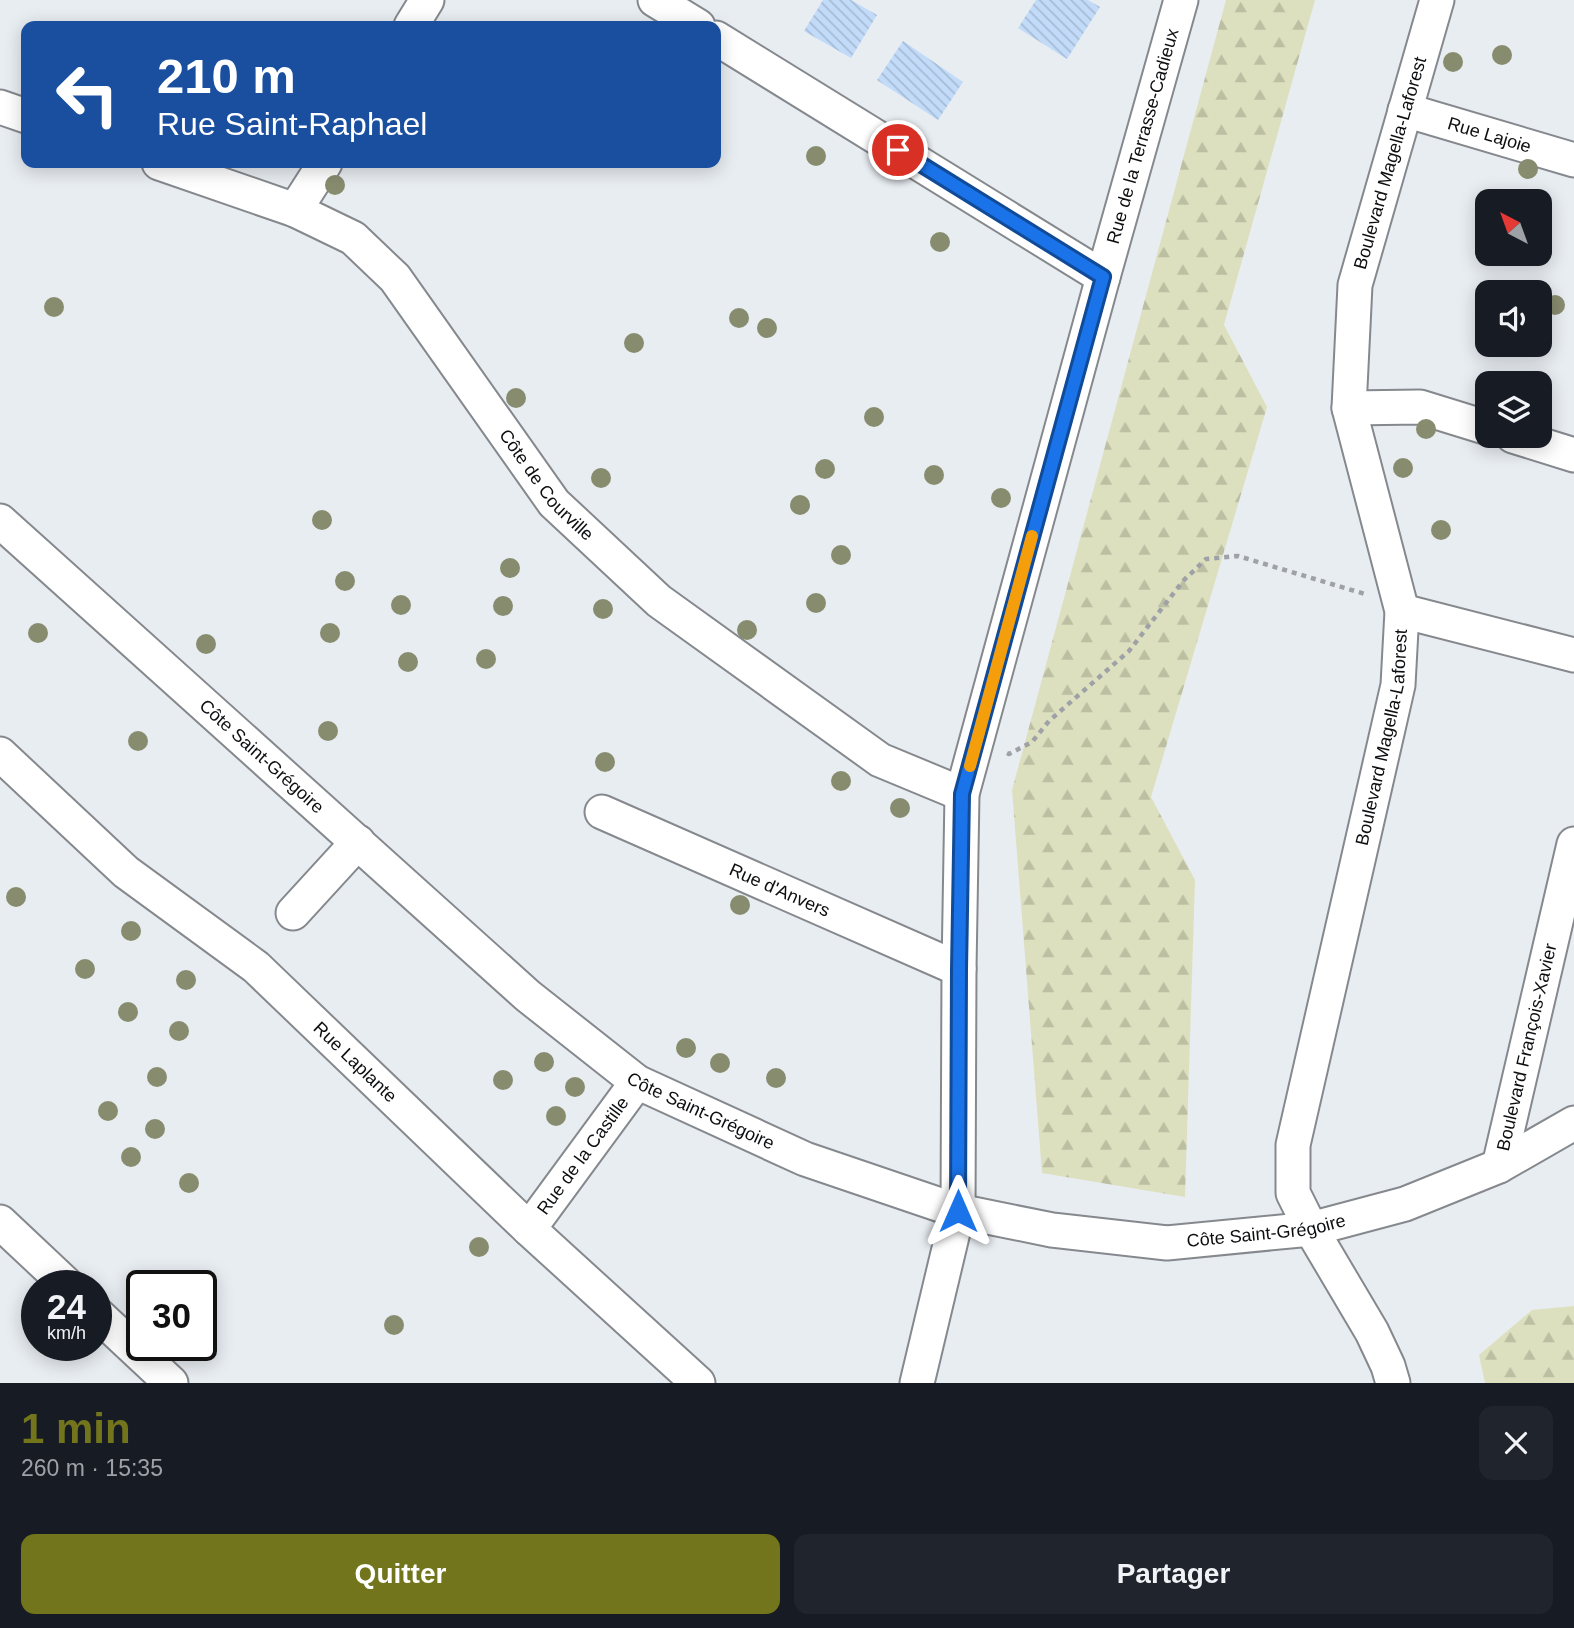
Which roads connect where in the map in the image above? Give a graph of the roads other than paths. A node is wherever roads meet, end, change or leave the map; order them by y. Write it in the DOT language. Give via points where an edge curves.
graph roads {
  1 [pos="427,0"];
  2 [pos="655,0"];
  3 [pos="1181,0"];
  4 [pos="1437,0"];
  5 [pos="414,21"];
  6 [pos="690,21"];
  7 [pos="721,40"];
  8 [pos="0,107"];
  9 [pos="1405,110"];
  10 [pos="21,114"];
  11 [pos="1574,160"];
  12 [pos="173,168"];
  13 [pos="322,168"];
  14 [pos="295,210"];
  15 [pos="1103,277"];
  16 [pos="1349,408"];
  17 [pos="1475,424"];
  18 [pos="1552,448"];
  19 [pos="1574,455"];
  20 [pos="0,521"];
  21 [pos="1402,611"];
  22 [pos="1574,656"];
  23 [pos="0,754"];
  24 [pos="962,794"];
  25 [pos="602,812"];
  26 [pos="358,842"];
  27 [pos="1574,844"];
  28 [pos="293,913"];
  29 [pos="959,969"];
  30 [pos="637,1082"];
  31 [pos="1574,1123"];
  32 [pos="1499,1166"];
  33 [pos="958,1211"];
  34 [pos="0,1222"];
  35 [pos="529,1229"];
  36 [pos="1311,1229"];
  37 [pos="51,1270"];
  38 [pos="112,1328"];
  39 [pos="170,1383"];
  40 [pos="698,1383"];
  41 [pos="917,1383"];
  42 [pos="1393,1383"];
  1 -- 5 [label="street"];
  2 -- 6 [label="street"];
  3 -- 15 [label="street, Rue de la Terrasse-Cadieux"];
  4 -- 9 [label="street, Boulevard Magella-Laforest"];
  7 -- 15 [label="street"];
  8 -- 10 [label="street"];
  9 -- 11 [label="street, Rue Lajoie"];
  9 -- 16 [label="street, Boulevard Magella-Laforest" via="1355,285"];
  12 -- 14 [label="street, Côte de Courville"];
  13 -- 14 [label="street"];
  14 -- 24 [label="street, Côte de Courville" via="354,238 396,278 554,503 659,601 880,760"];
  15 -- 24 [label="street, Rue de la Terrasse-Cadieux"];
  16 -- 17 [label="street" via="1420,407"];
  16 -- 21 [label="street, Boulevard Magella-Laforest"];
  18 -- 19 [label="street"];
  20 -- 26 [label="street, Côte Saint-Grégoire"];
  21 -- 22 [label="street"];
  21 -- 36 [label="street, Boulevard Magella-Laforest" via="1398,685 1293,1144 1293,1194"];
  23 -- 35 [label="street, Rue Laplante" via="126,872 256,967"];
  24 -- 29 [label="street, Rue de la Terrasse-Cadieux"];
  25 -- 29 [label="street, Rue d'Anvers"];
  26 -- 28 [label="street"];
  26 -- 30 [label="street, Côte Saint-Grégoire" via="528,996"];
  27 -- 32 [label="street, Boulevard François-Xavier"];
  29 -- 33 [label="street, Rue de la Terrasse-Cadieux"];
  30 -- 33 [label="street, Côte Saint-Grégoire" via="805,1159"];
  30 -- 35 [label="street, Rue de la Castille"];
  31 -- 32 [label="street, Côte Saint-Grégoire"];
  32 -- 36 [label="street, Côte Saint-Grégoire" via="1405,1204"];
  33 -- 36 [label="street, Côte Saint-Grégoire" via="1052,1230 1167,1242"];
  33 -- 41 [label="street, Rue de la Terrasse-Cadieux"];
  34 -- 37 [label="street"];
  35 -- 40 [label="street, Rue Laplante"];
  36 -- 42 [label="street" via="1372,1332"];
  38 -- 39 [label="street"];
}
